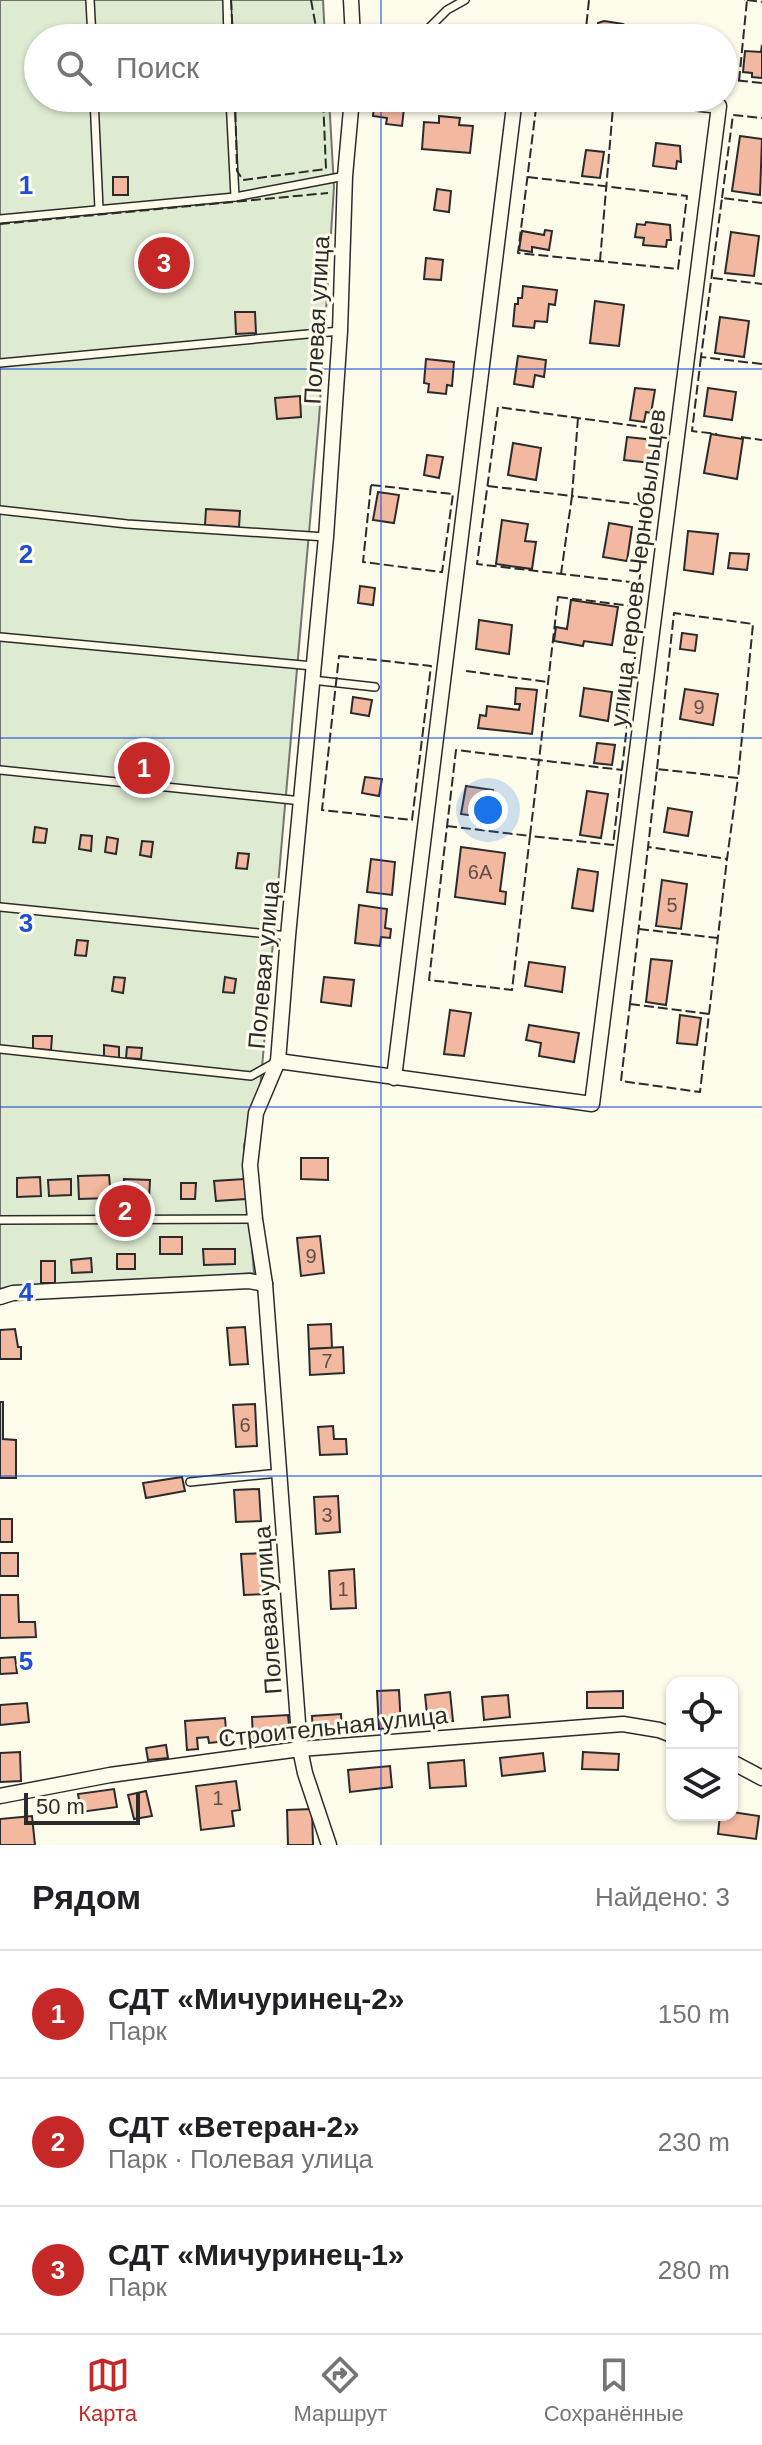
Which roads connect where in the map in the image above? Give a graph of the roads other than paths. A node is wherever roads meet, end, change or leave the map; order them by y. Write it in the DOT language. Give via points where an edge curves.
graph roads {
  1 [pos="90,0"];
  2 [pos="227,0"];
  3 [pos="351,0"];
  4 [pos="465,0"];
  5 [pos="91,24"];
  6 [pos="228,24"];
  7 [pos="352,24"];
  8 [pos="433,24"];
  9 [pos="95,112"];
  10 [pos="231,112"];
  11 [pos="351,112"];
  12 [pos="513,112"];
  13 [pos="718,112"];
  14 [pos="345,176"];
  15 [pos="235,197"];
  16 [pos="99,209"];
  17 [pos="0,219"];
  18 [pos="340,331"];
  19 [pos="0,363"];
  20 [pos="0,510"];
  21 [pos="326,537"];
  22 [pos="0,637"];
  23 [pos="313,673"];
  24 [pos="375,687"];
  25 [pos="0,770"];
  26 [pos="302,801"];
  27 [pos="0,907"];
  28 [pos="288,936"];
  29 [pos="0,1049"];
  30 [pos="278,1061"];
  31 [pos="394,1078"];
  32 [pos="255,1219"];
  33 [pos="0,1220"];
  34 [pos="265,1284"];
  35 [pos="0,1297"];
  36 [pos="279,1473"];
  37 [pos="190,1482"];
  38 [pos="666,1733"];
  39 [pos="300,1749"];
  40 [pos="738,1765"];
  41 [pos="762,1778"];
  42 [pos="0,1796"];
  43 [pos="329,1845"];
  1 -- 5 [label="lane"];
  2 -- 6 [label="lane"];
  3 -- 7 [label="street"];
  4 -- 8 [label="lane"];
  9 -- 16 [label="lane"];
  10 -- 15 [label="lane"];
  11 -- 14 [label="street, Полевая улица"];
  12 -- 31 [label="street"];
  13 -- 31 [label="street, улица героев Чернобыльцев" via="592,1104"];
  14 -- 15 [label="lane"];
  14 -- 18 [label="street, Полевая улица"];
  15 -- 16 [label="lane"];
  16 -- 17 [label="lane"];
  18 -- 19 [label="lane"];
  18 -- 21 [label="street, Полевая улица"];
  20 -- 21 [label="lane"];
  21 -- 23 [label="street, Полевая улица"];
  22 -- 23 [label="lane"];
  23 -- 24 [label="lane"];
  23 -- 26 [label="street, Полевая улица"];
  25 -- 26 [label="lane"];
  26 -- 28 [label="street, Полевая улица"];
  27 -- 28 [label="lane"];
  28 -- 30 [label="street, Полевая улица"];
  29 -- 30 [label="lane" via="251,1076"];
  30 -- 31 [label="street"];
  30 -- 32 [label="street, Полевая улица" via="256,1113 250,1165"];
  32 -- 33 [label="lane"];
  32 -- 34 [label="street, Полевая улица"];
  34 -- 35 [label="street"];
  34 -- 36 [label="street, Полевая улица"];
  36 -- 37 [label="lane"];
  36 -- 39 [label="street, Полевая улица"];
  38 -- 39 [label="street, Строительная улица" via="623,1724"];
  39 -- 42 [label="street, Строительная улица"];
  39 -- 43 [label="street, Полевая улица"];
  40 -- 41 [label="street"];
}
